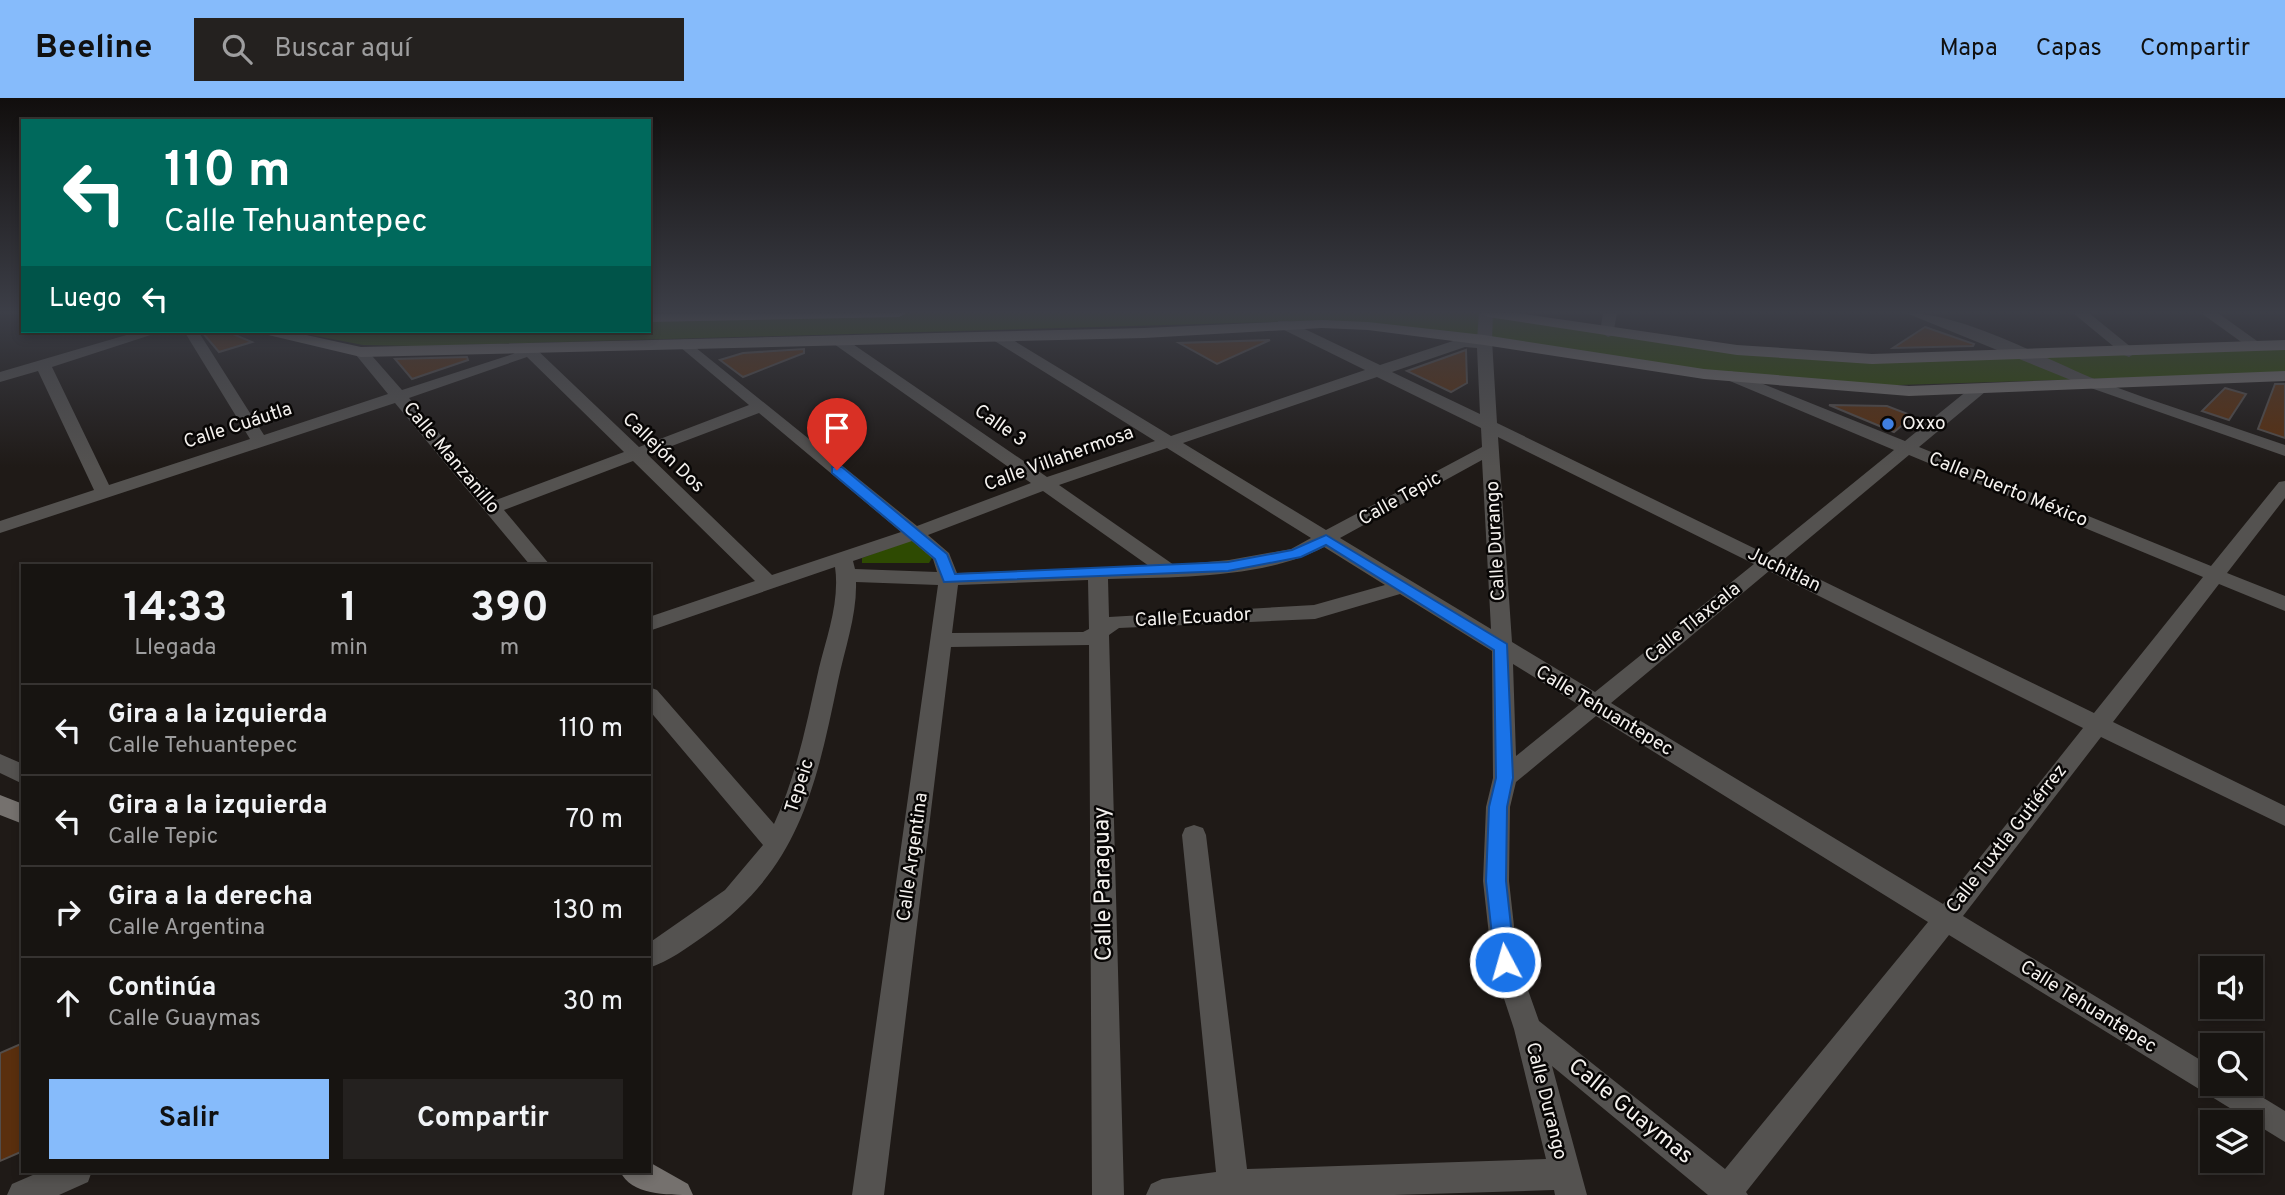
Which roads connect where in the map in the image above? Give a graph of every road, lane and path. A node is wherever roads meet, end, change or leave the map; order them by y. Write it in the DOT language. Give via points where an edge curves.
graph roads {
  1 [pos="43,364"];
  2 [pos="212,364"];
  3 [pos="371,364"];
  4 [pos="496,364"];
  5 [pos="543,364"];
  6 [pos="709,364"];
  7 [pos="872,364"];
  8 [pos="1043,364"];
  9 [pos="1367,364"];
  10 [pos="1400,364"];
  11 [pos="1486,364"];
  12 [pos="1646,364"];
  13 [pos="2047,364"];
  14 [pos="1381,371"];
  15 [pos="1731,376"];
  16 [pos="2285,376"];
  17 [pos="0,377"];
  18 [pos="2094,384"];
  19 [pos="1979,389"];
  20 [pos="398,396"];
  21 [pos="760,407"];
  22 [pos="1491,437"];
  23 [pos="260,441"];
  24 [pos="1170,442"];
  25 [pos="1907,449"];
  26 [pos="2285,451"];
  27 [pos="634,455"];
  28 [pos="1045,484"];
  29 [pos="2285,486"];
  30 [pos="104,493"];
  31 [pos="492,508"];
  32 [pos="0,527"];
  33 [pos="914,533"];
  34 [pos="1326,539"];
  35 [pos="1768,562"];
  36 [pos="539,564"];
  37 [pos="845,566"];
  38 [pos="1170,571"];
  39 [pos="1098,572"];
  40 [pos="2215,575"];
  41 [pos="949,579"];
  42 [pos="771,584"];
  43 [pos="1403,586"];
  44 [pos="2285,604"];
  45 [pos="651,623"];
  46 [pos="1100,633"];
  47 [pos="943,640"];
  48 [pos="1502,648"];
  49 [pos="651,697"];
  50 [pos="1594,705"];
  51 [pos="2096,724"];
  52 [pos="0,763"];
  53 [pos="21,774"];
  54 [pos="1504,778"];
  55 [pos="0,804"];
  56 [pos="21,814"];
  57 [pos="2285,817"];
  58 [pos="1194,835"];
  59 [pos="776,844"];
  60 [pos="1946,919"];
  61 [pos="651,956"];
  62 [pos="1528,1029"];
  63 [pos="2200,1076"];
  64 [pos="2233,1096"];
  65 [pos="2285,1128"];
  66 [pos="72,1173"];
  67 [pos="638,1173"];
  68 [pos="1568,1184"];
  69 [pos="1233,1185"];
  70 [pos="1728,1194"];
  71 [pos="23,1195"];
  72 [pos="677,1195"];
  73 [pos="868,1195"];
  74 [pos="1108,1195"];
  75 [pos="1162,1195"];
  1 -- 17 [label="street"];
  1 -- 30 [label="street"];
  2 -- 23 [label="street"];
  3 -- 20 [label="street, Calle Manzanillo"];
  4 -- 20 [label="street, Calle Cuáutla"];
  5 -- 27 [label="street, Callejón Dos"];
  6 -- 21 [label="street"];
  7 -- 28 [label="street, Calle 3"];
  8 -- 24 [label="street, Calle Tehuantepec"];
  9 -- 14 [label="street, Juchitlan"];
  10 -- 14 [label="street, Calle Villahermosa"];
  11 -- 22 [label="street, Calle Durango"];
  12 -- 15 [label="main road"];
  13 -- 18 [label="street"];
  14 -- 22 [label="street, Juchitlan"];
  14 -- 24 [label="street, Calle Villahermosa"];
  15 -- 19 [label="main road" via="1909,391"];
  15 -- 25 [label="street, Calle Puerto México"];
  16 -- 18 [label="main road"];
  18 -- 19 [label="main road"];
  18 -- 26 [label="street"];
  19 -- 25 [label="street, Calle Tlaxcala"];
  20 -- 23 [label="street, Calle Cuáutla"];
  20 -- 31 [label="street, Calle Manzanillo"];
  21 -- 27 [label="street"];
  21 -- 33 [label="street"];
  22 -- 34 [label="street, Calle Tepic"];
  22 -- 35 [label="street, Juchitlan"];
  22 -- 48 [label="street, Calle Durango"];
  23 -- 30 [label="street, Calle Cuáutla"];
  24 -- 28 [label="street, Calle Villahermosa"];
  24 -- 34 [label="street, Calle Tehuantepec"];
  25 -- 35 [label="street, Calle Tlaxcala"];
  25 -- 40 [label="street, Calle Puerto México"];
  27 -- 31 [label="street"];
  27 -- 42 [label="street, Callejón Dos"];
  28 -- 33 [label="street, Calle Villahermosa"];
  28 -- 38 [label="street, Calle 3"];
  29 -- 40 [label="street, Calle Tuxtla Gutiérrez"];
  30 -- 32 [label="street, Calle Cuáutla"];
  31 -- 36 [label="street, Calle Manzanillo"];
  33 -- 37 [label="street, Calle Villahermosa"];
  33 -- 41 [label="street" via="942,557"];
  34 -- 38 [label="street, Calle Tepic" via="1296,554"];
  34 -- 43 [label="street, Calle Tehuantepec"];
  35 -- 50 [label="street, Calle Tlaxcala"];
  35 -- 51 [label="street, Juchitlan"];
  37 -- 41 [label="street, Calle Tepic"];
  37 -- 42 [label="street, Calle Villahermosa"];
  37 -- 59 [label="street, Tepeic" via="811,752"];
  38 -- 39 [label="street, Calle Tepic"];
  39 -- 41 [label="street, Calle Tepic"];
  39 -- 46 [label="street, Calle Paraguay"];
  40 -- 44 [label="street, Calle Puerto México"];
  40 -- 51 [label="street, Calle Tuxtla Gutiérrez"];
  41 -- 47 [label="street, Calle Argentina"];
  42 -- 45 [label="street, Calle Villahermosa"];
  43 -- 46 [label="street, Calle Ecuador" via="1315,612 1115,622"];
  43 -- 48 [label="street, Calle Tehuantepec"];
  46 -- 47 [label="street, Calle Ecuador" via="1087,639"];
  46 -- 74 [label="street, Calle Paraguay"];
  47 -- 73 [label="street, Calle Argentina"];
  48 -- 50 [label="street, Calle Tehuantepec"];
  48 -- 54 [label="street, Calle Durango"];
  49 -- 59 [label="street"];
  50 -- 54 [label="street, Calle Tlaxcala"];
  50 -- 60 [label="street, Calle Tehuantepec"];
  51 -- 57 [label="street, Juchitlan"];
  51 -- 60 [label="street, Calle Tuxtla Gutiérrez"];
  52 -- 53 [label="street"];
  54 -- 62 [label="street, Calle Durango" via="1498,807 1496,881 1505,962"];
  55 -- 56 [label="main road"];
  58 -- 69 [label="street"];
  59 -- 61 [label="street, Tepeic" via="745,888"];
  60 -- 63 [label="street, Calle Tehuantepec"];
  60 -- 70 [label="street, Calle Tuxtla Gutiérrez"];
  62 -- 68 [label="street, Calle Durango"];
  62 -- 70 [label="street, Calle Guaymas"];
  64 -- 65 [label="street, Calle Tehuantepec"];
  66 -- 71 [label="street"];
  67 -- 72 [label="main road"];
  68 -- 69 [label="street"];
  69 -- 75 [label="street"];
}
